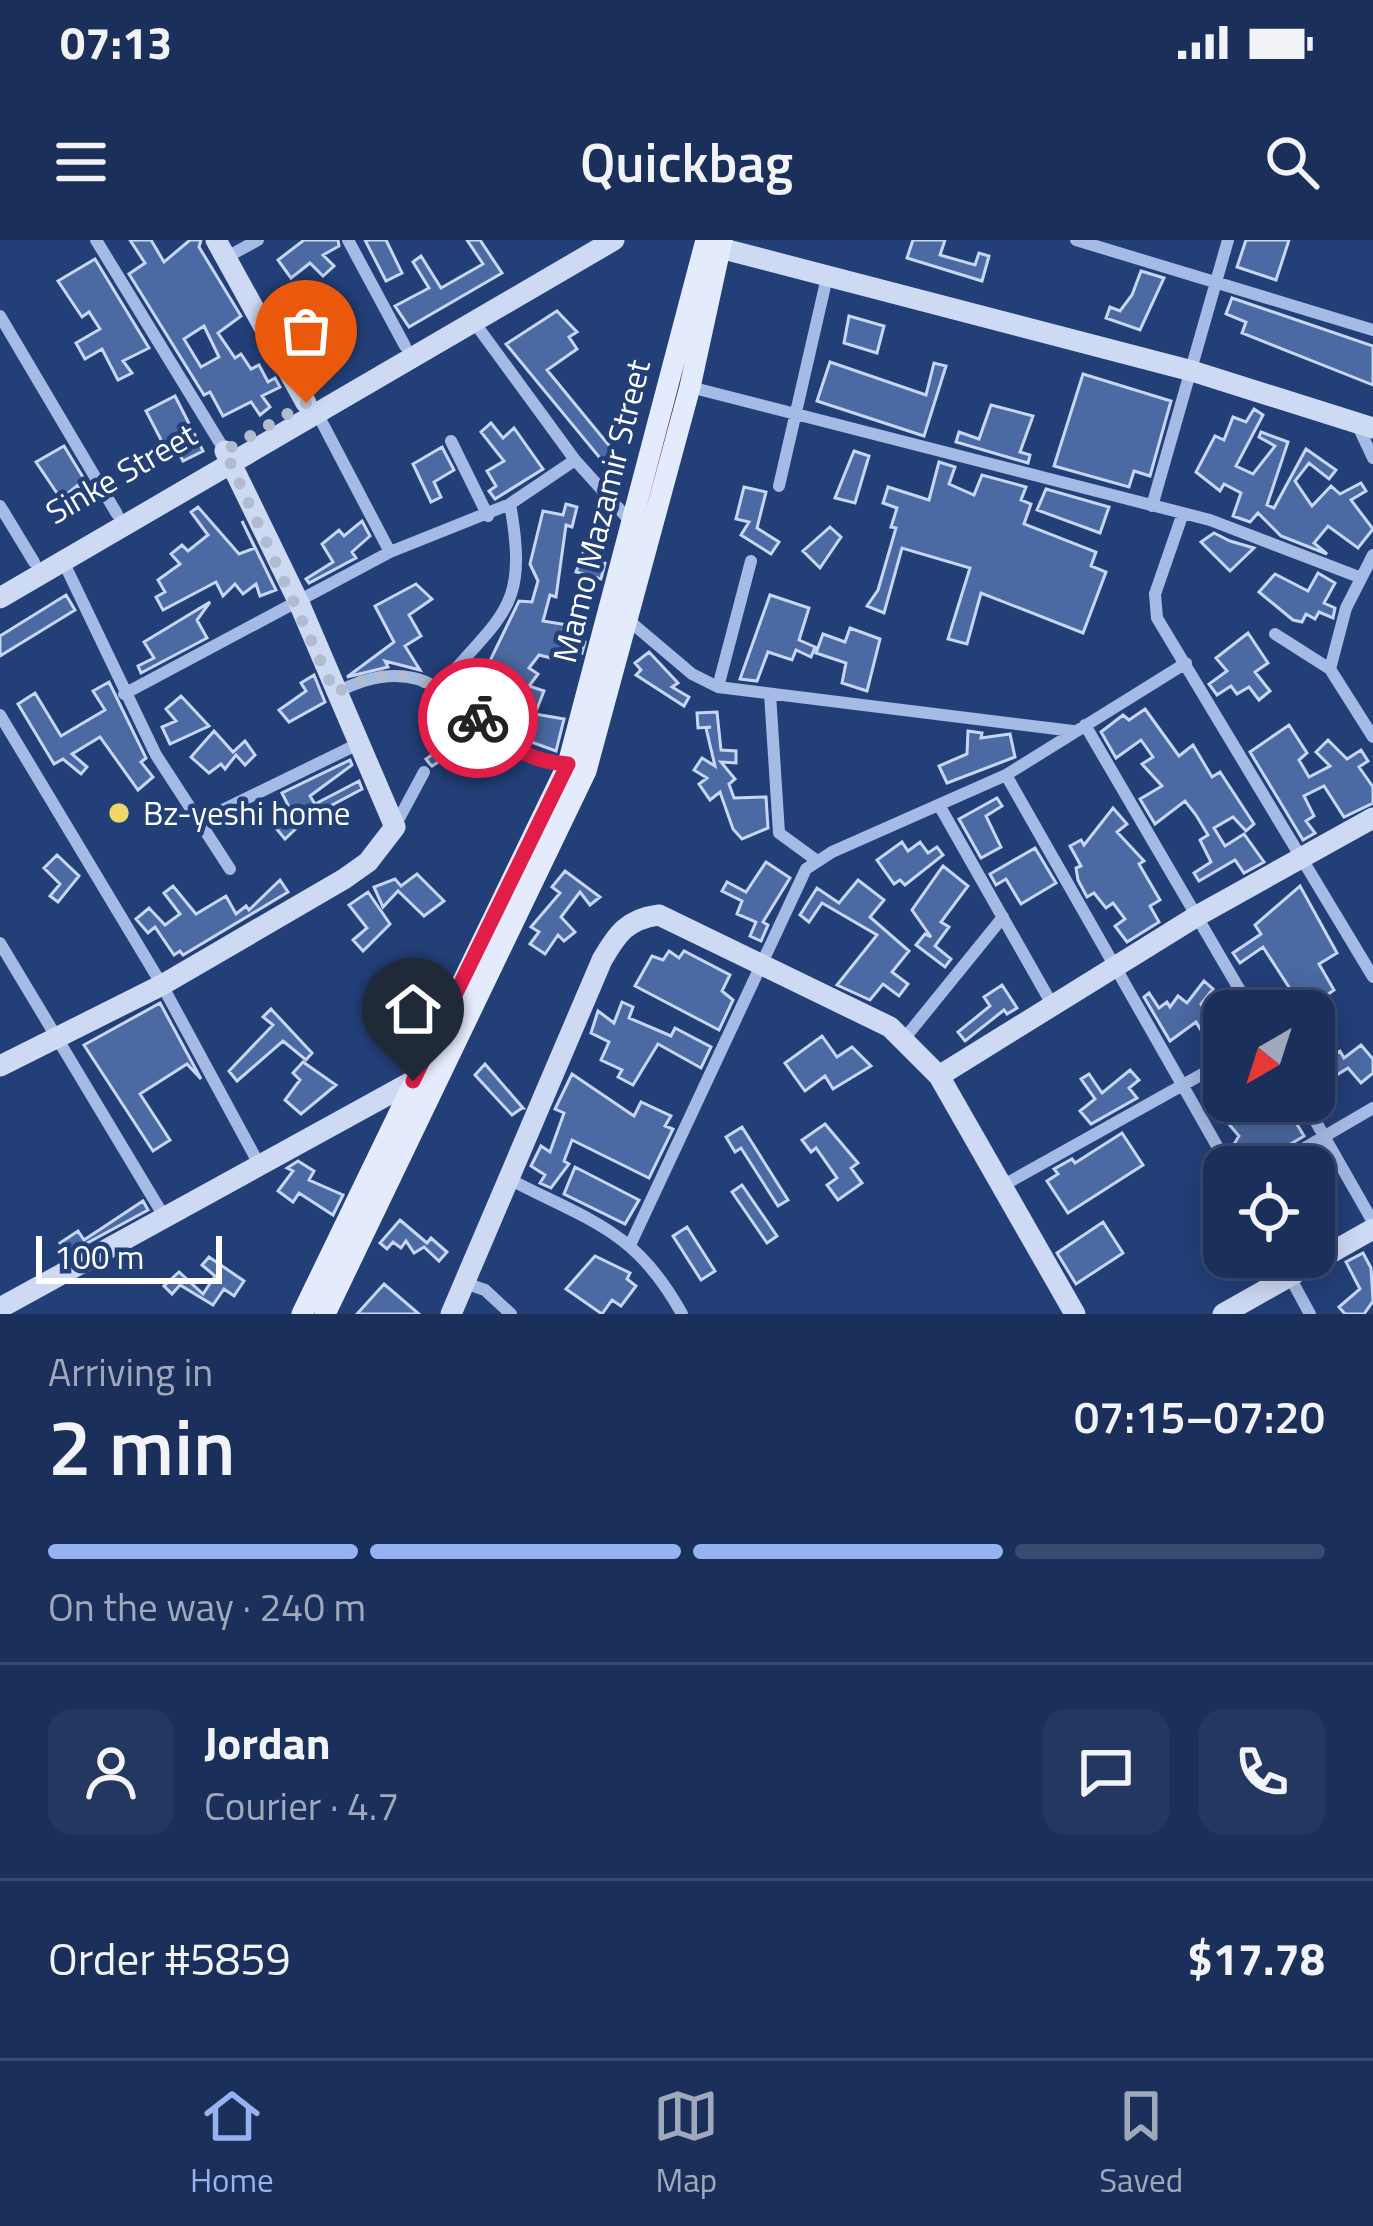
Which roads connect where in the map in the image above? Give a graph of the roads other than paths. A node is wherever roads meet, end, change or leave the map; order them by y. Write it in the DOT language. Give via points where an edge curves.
graph roads {
  1 [pos="96,240"];
  2 [pos="258,240"];
  3 [pos="348,240"];
  4 [pos="587,240"];
  5 [pos="614,240"];
  6 [pos="1076,240"];
  7 [pos="1228,240"];
  8 [pos="711,242"];
  9 [pos="221,249"];
  10 [pos="828,272"];
  11 [pos="1216,285"];
  12 [pos="0,316"];
  13 [pos="474,322"];
  14 [pos="1373,330"];
  15 [pos="405,346"];
  16 [pos="1192,371"];
  17 [pos="690,387"];
  18 [pos="312,408"];
  19 [pos="796,411"];
  20 [pos="1365,426"];
  21 [pos="451,441"];
  22 [pos="228,457"];
  23 [pos="1373,458"];
  24 [pos="575,460"];
  25 [pos="779,486"];
  26 [pos="510,504"];
  27 [pos="0,506"];
  28 [pos="1152,506"];
  29 [pos="1183,513"];
  30 [pos="117,514"];
  31 [pos="488,515"];
  32 [pos="631,523"];
  33 [pos="390,552"];
  34 [pos="1373,555"];
  35 [pos="751,561"];
  36 [pos="34,562"];
  37 [pos="63,562"];
  38 [pos="1359,577"];
  39 [pos="0,582"];
  40 [pos="0,598"];
  41 [pos="299,603"];
  42 [pos="618,616"];
  43 [pos="1275,634"];
  44 [pos="1186,663"];
  45 [pos="1330,669"];
  46 [pos="718,687"];
  47 [pos="440,688"];
  48 [pos="335,693"];
  49 [pos="124,694"];
  50 [pos="770,694"];
  51 [pos="0,715"];
  52 [pos="1079,728"];
  53 [pos="1373,737"];
  54 [pos="356,745"];
  55 [pos="568,764"];
  56 [pos="424,772"];
  57 [pos="1006,775"];
  58 [pos="939,805"];
  59 [pos="1373,818"];
  60 [pos="198,822"];
  61 [pos="395,827"];
  62 [pos="1304,858"];
  63 [pos="816,860"];
  64 [pos="230,869"];
  65 [pos="1198,916"];
  66 [pos="1003,917"];
  67 [pos="0,943"];
  68 [pos="760,963"];
  69 [pos="1118,967"];
  70 [pos="1373,977"];
  71 [pos="162,985"];
  72 [pos="1240,990"];
  73 [pos="1054,1007"];
  74 [pos="54,1037"];
  75 [pos="904,1039"];
  76 [pos="0,1066"];
  77 [pos="1203,1074"];
  78 [pos="939,1076"];
  79 [pos="422,1085"];
  80 [pos="1184,1085"];
  81 [pos="1373,1108"];
  82 [pos="1316,1122"];
  83 [pos="1324,1137"];
  84 [pos="1217,1146"];
  85 [pos="1308,1146"];
  86 [pos="260,1166"];
  87 [pos="509,1179"];
  88 [pos="1002,1186"];
  89 [pos="165,1218"];
  90 [pos="1373,1226"];
  91 [pos="632,1244"];
  92 [pos="1335,1244"];
  93 [pos="1270,1278"];
  94 [pos="1290,1278"];
  95 [pos="465,1283"];
  96 [pos="2,1303"];
  97 [pos="302,1314"];
  98 [pos="326,1314"];
  99 [pos="451,1314"];
  100 [pos="511,1314"];
  101 [pos="682,1314"];
  102 [pos="1075,1314"];
  103 [pos="1223,1314"];
  104 [pos="1310,1314"];
  1 -- 22 [label="street"];
  2 -- 9 [label="street"];
  3 -- 15 [label="street"];
  4 -- 15 [label="street, Sinke Street"];
  5 -- 13 [label="street, Sinke Street"];
  6 -- 11 [label="street"];
  7 -- 11 [label="street"];
  8 -- 10 [label="street"];
  8 -- 17 [label="main road, Mamo Mazamir Street"];
  8 -- 32 [label="main road, Mamo Mazamir Street"];
  9 -- 18 [label="street"];
  10 -- 16 [label="street"];
  10 -- 19 [label="street"];
  11 -- 14 [label="street"];
  11 -- 16 [label="street"];
  12 -- 30 [label="street"];
  13 -- 18 [label="street, Sinke Street"];
  13 -- 24 [label="street"];
  15 -- 18 [label="street, Sinke Street"];
  16 -- 20 [label="street"];
  16 -- 28 [label="street"];
  17 -- 19 [label="street"];
  17 -- 42 [label="main road, Mamo Mazamir Street"];
  18 -- 22 [label="street, Sinke Street"];
  18 -- 33 [label="street"];
  19 -- 25 [label="street"];
  19 -- 28 [label="street"];
  20 -- 23 [label="street"];
  21 -- 31 [label="street"];
  22 -- 30 [label="street, Sinke Street"];
  22 -- 37 [label="street, Sinke Street"];
  22 -- 41 [label="street"];
  24 -- 26 [label="street"];
  24 -- 32 [label="street"];
  26 -- 31 [label="street"];
  26 -- 47 [label="street" via="520,560 514,594"];
  27 -- 36 [label="street"];
  28 -- 29 [label="street"];
  29 -- 38 [label="street"];
  29 -- 44 [label="street" via="1155,594 1156,618"];
  30 -- 36 [label="street, Sinke Street"];
  31 -- 33 [label="street"];
  32 -- 42 [label="main road, Mamo Mazamir Street"];
  33 -- 41 [label="street"];
  34 -- 38 [label="street"];
  35 -- 46 [label="street"];
  36 -- 39 [label="street, Sinke Street"];
  37 -- 40 [label="street, Sinke Street"];
  37 -- 49 [label="street"];
  38 -- 45 [label="street"];
  41 -- 48 [label="street"];
  41 -- 49 [label="street"];
  42 -- 46 [label="street"];
  42 -- 55 [label="main road, Mamo Mazamir Street"];
  42 -- 79 [label="main road, Mamo Mazamir Street" via="586,771"];
  43 -- 45 [label="street"];
  44 -- 52 [label="street"];
  44 -- 62 [label="street"];
  45 -- 53 [label="street"];
  46 -- 50 [label="street"];
  47 -- 48 [label="street" via="386,673"];
  47 -- 55 [label="street" via="521,755"];
  48 -- 54 [label="street"];
  49 -- 60 [label="street"];
  50 -- 52 [label="street"];
  50 -- 63 [label="street" via="779,833"];
  51 -- 71 [label="street"];
  52 -- 57 [label="street"];
  52 -- 65 [label="street"];
  54 -- 60 [label="street"];
  54 -- 61 [label="street"];
  55 -- 79 [label="main road, Mamo Mazamir Street"];
  56 -- 61 [label="street"];
  57 -- 58 [label="street"];
  57 -- 69 [label="street"];
  58 -- 63 [label="street"];
  58 -- 66 [label="street"];
  59 -- 62 [label="street"];
  60 -- 64 [label="street"];
  61 -- 71 [label="street" via="368,862"];
  62 -- 65 [label="street"];
  62 -- 70 [label="street"];
  63 -- 68 [label="street"];
  65 -- 69 [label="street"];
  65 -- 72 [label="street"];
  66 -- 73 [label="street"];
  66 -- 75 [label="street"];
  67 -- 74 [label="street"];
  68 -- 75 [label="street"];
  68 -- 87 [label="street" via="658,915 638,917 618,933"];
  68 -- 91 [label="street"];
  69 -- 73 [label="street"];
  69 -- 80 [label="street"];
  71 -- 74 [label="street"];
  71 -- 86 [label="street"];
  73 -- 78 [label="street"];
  74 -- 76 [label="street"];
  74 -- 89 [label="street"];
  75 -- 78 [label="street"];
  77 -- 80 [label="street"];
  78 -- 88 [label="street"];
  79 -- 86 [label="street"];
  79 -- 97 [label="main road, Mamo Mazamir Street"];
  79 -- 98 [label="main road, Mamo Mazamir Street"];
  80 -- 84 [label="street"];
  80 -- 88 [label="street"];
  81 -- 83 [label="street"];
  82 -- 83 [label="street"];
  83 -- 85 [label="street"];
  83 -- 90 [label="street"];
  86 -- 89 [label="street"];
  87 -- 91 [label="street"];
  87 -- 95 [label="street"];
  88 -- 102 [label="street"];
  89 -- 96 [label="street"];
  90 -- 92 [label="street"];
  91 -- 101 [label="street"];
  93 -- 103 [label="street"];
  94 -- 104 [label="street"];
  95 -- 99 [label="street"];
  95 -- 100 [label="street"];
}
